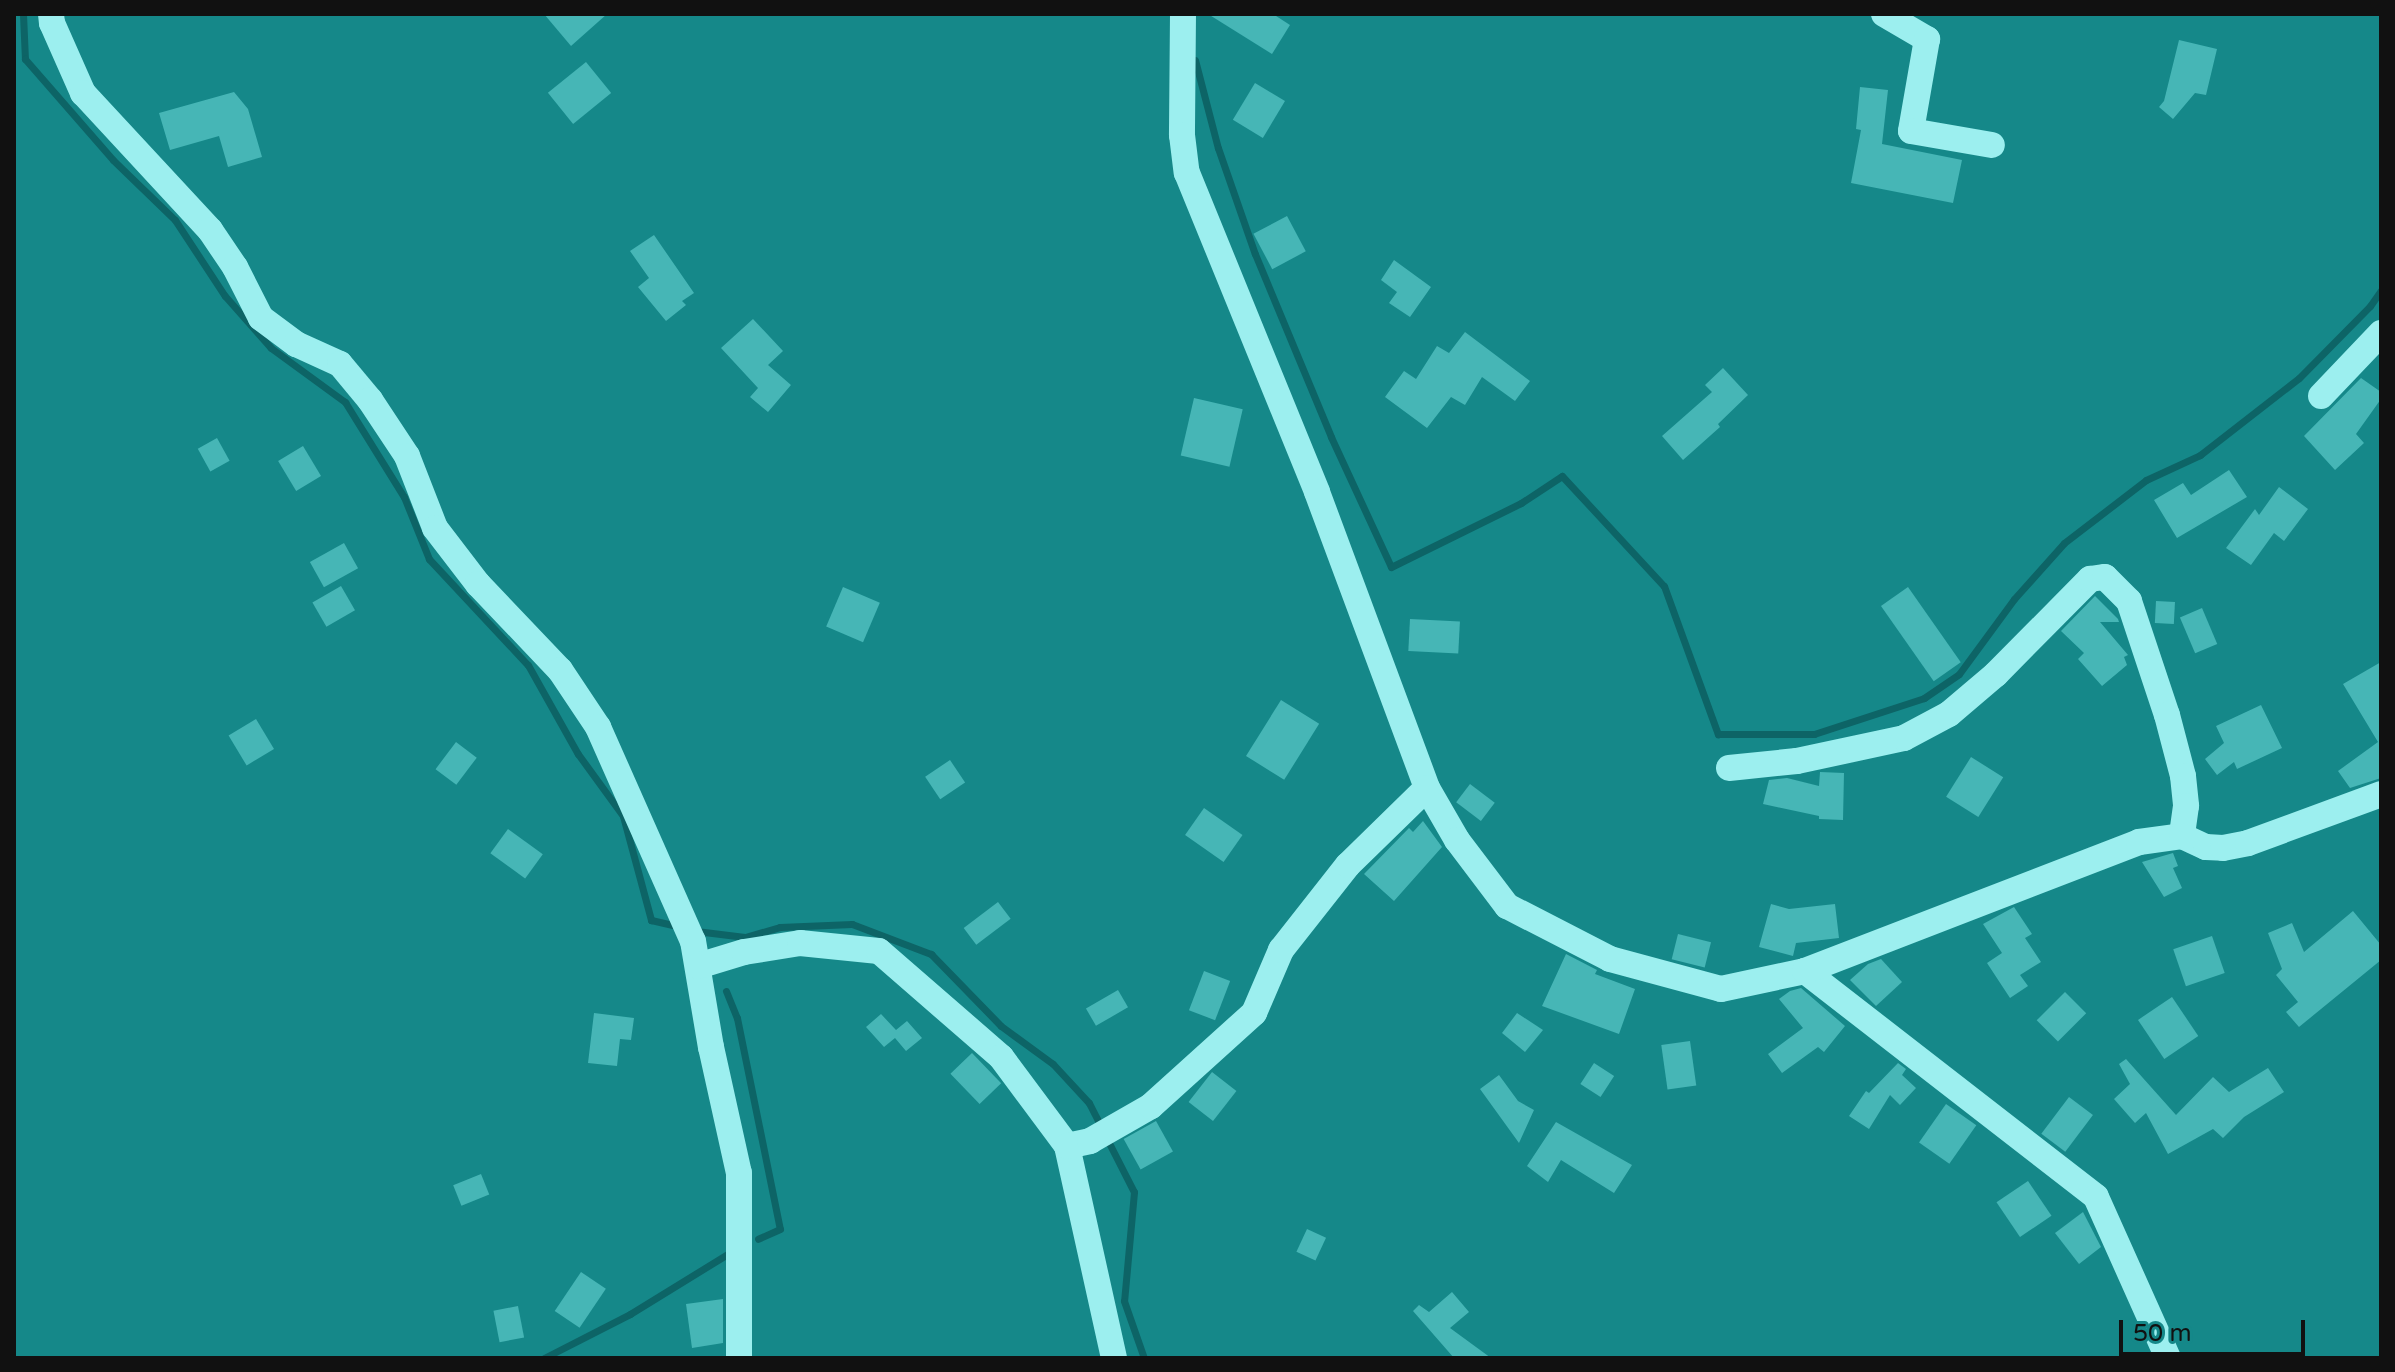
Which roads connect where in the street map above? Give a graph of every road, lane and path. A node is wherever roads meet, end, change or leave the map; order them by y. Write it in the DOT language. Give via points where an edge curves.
graph roads {
  1 [pos="51,14"];
  2 [pos="1183,14"];
  3 [pos="1884,14"];
  4 [pos="1992,145"];
  5 [pos="2381,333"];
  6 [pos="2321,396"];
  7 [pos="1729,768"];
  8 [pos="1427,788"];
  9 [pos="2381,794"];
  10 [pos="2182,836"];
  11 [pos="695,954"];
  12 [pos="1805,971"];
  13 [pos="1078,1143"];
  14 [pos="739,1358"];
  15 [pos="1114,1358"];
  16 [pos="2168,1358"];
  1 -- 11 [label="street" via="83,93 210,230 261,318 296,344 340,364 370,400 407,456 435,528 478,584 560,670 598,727"];
  2 -- 8 [label="street" via="1182,135 1187,173 1317,492"];
  3 -- 4 [label="street" via="1927,39 1911,131"];
  5 -- 6 [label="street"];
  7 -- 10 [label="street" via="1797,761 1904,738 1949,714 2090,579 2105,577 2129,601 2167,715 2183,776"];
  8 -- 12 [label="street" via="1457,840 1507,906 1610,959 1721,989"];
  8 -- 13 [label="street" via="1348,865 1281,950 1254,1013 1151,1106"];
  9 -- 10 [label="street" via="2248,843 2206,847"];
  10 -- 12 [label="street" via="2139,842"];
  11 -- 13 [label="street" via="800,943 879,951 1001,1057"];
  11 -- 14 [label="street" via="739,1173"];
  12 -- 16 [label="street" via="2096,1197"];
  13 -- 15 [label="street"];
}
